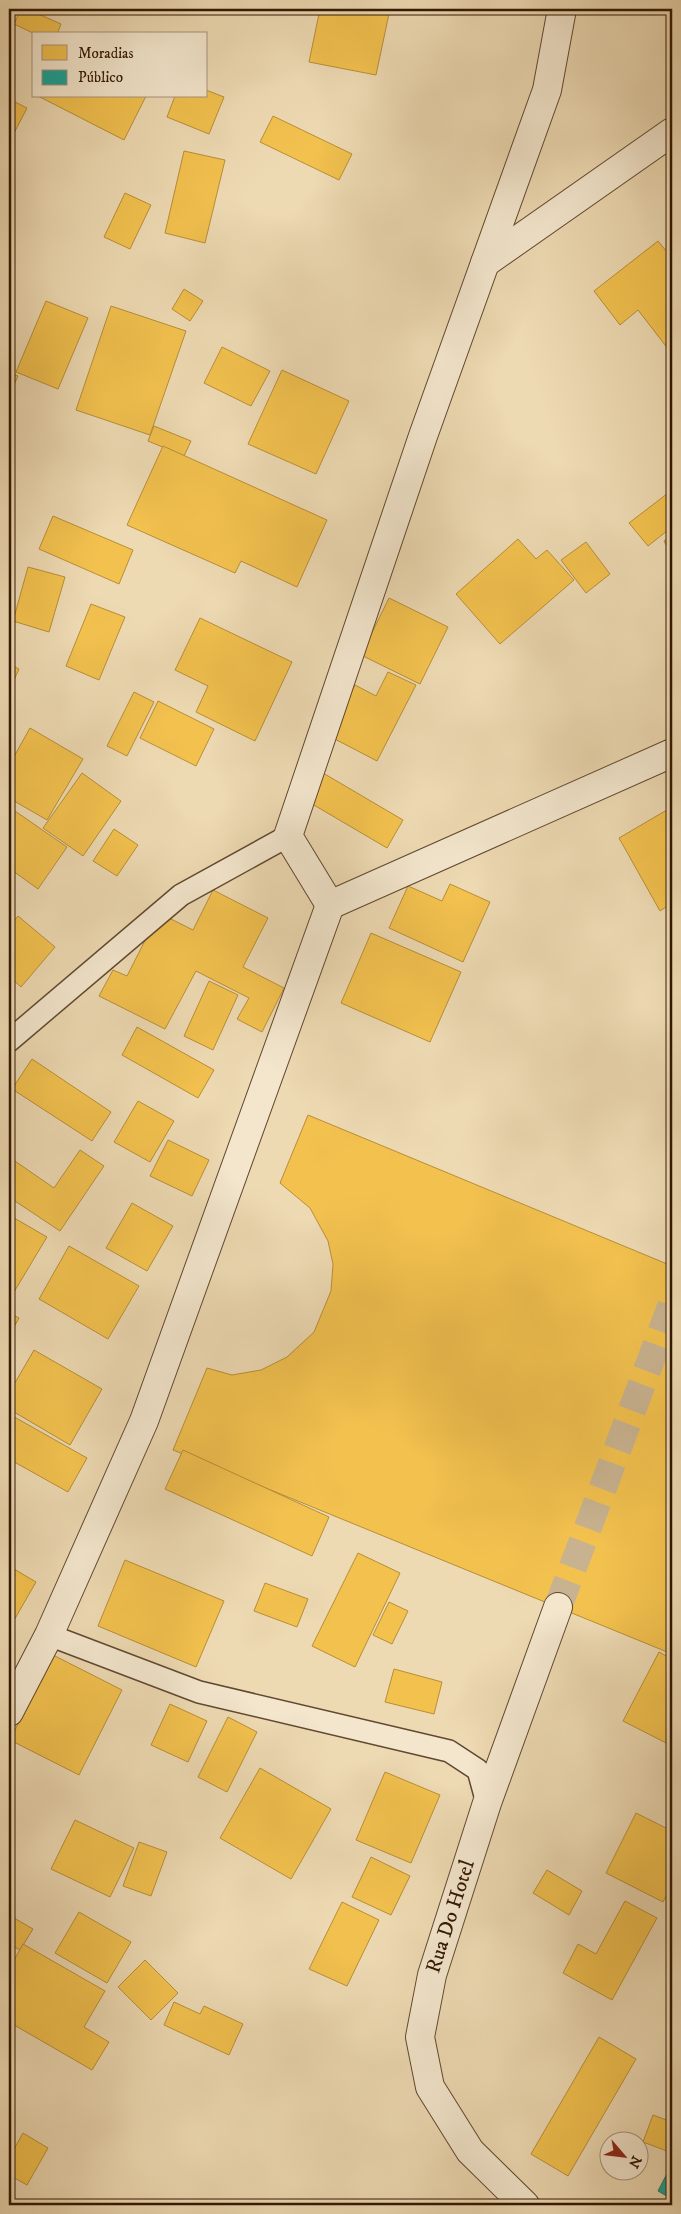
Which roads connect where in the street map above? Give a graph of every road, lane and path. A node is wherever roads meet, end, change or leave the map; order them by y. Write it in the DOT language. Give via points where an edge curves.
graph roads {
  1 [pos="562,9"];
  2 [pos="672,132"];
  3 [pos="485,263"];
  4 [pos="672,753"];
  5 [pos="288,836"];
  6 [pos="330,905"];
  7 [pos="9,1041"];
  8 [pos="558,1608"];
  9 [pos="49,1636"];
  10 [pos="9,1712"];
  11 [pos="487,1803"];
  12 [pos="525,2205"];
  1 -- 3 [label="street" via="547,90"];
  2 -- 3 [label="street"];
  3 -- 5 [label="street"];
  4 -- 6 [label="street"];
  5 -- 6 [label="street"];
  5 -- 7 [label="lane" via="181,895"];
  6 -- 9 [label="street" via="144,1421"];
  8 -- 11 [label="street, Rua Do Hotel"];
  9 -- 10 [label="street"];
  9 -- 11 [label="lane" via="199,1692 449,1751 478,1770"];
  11 -- 12 [label="street, Rua Do Hotel" via="432,1975 420,2037 430,2087 470,2151"];
}
